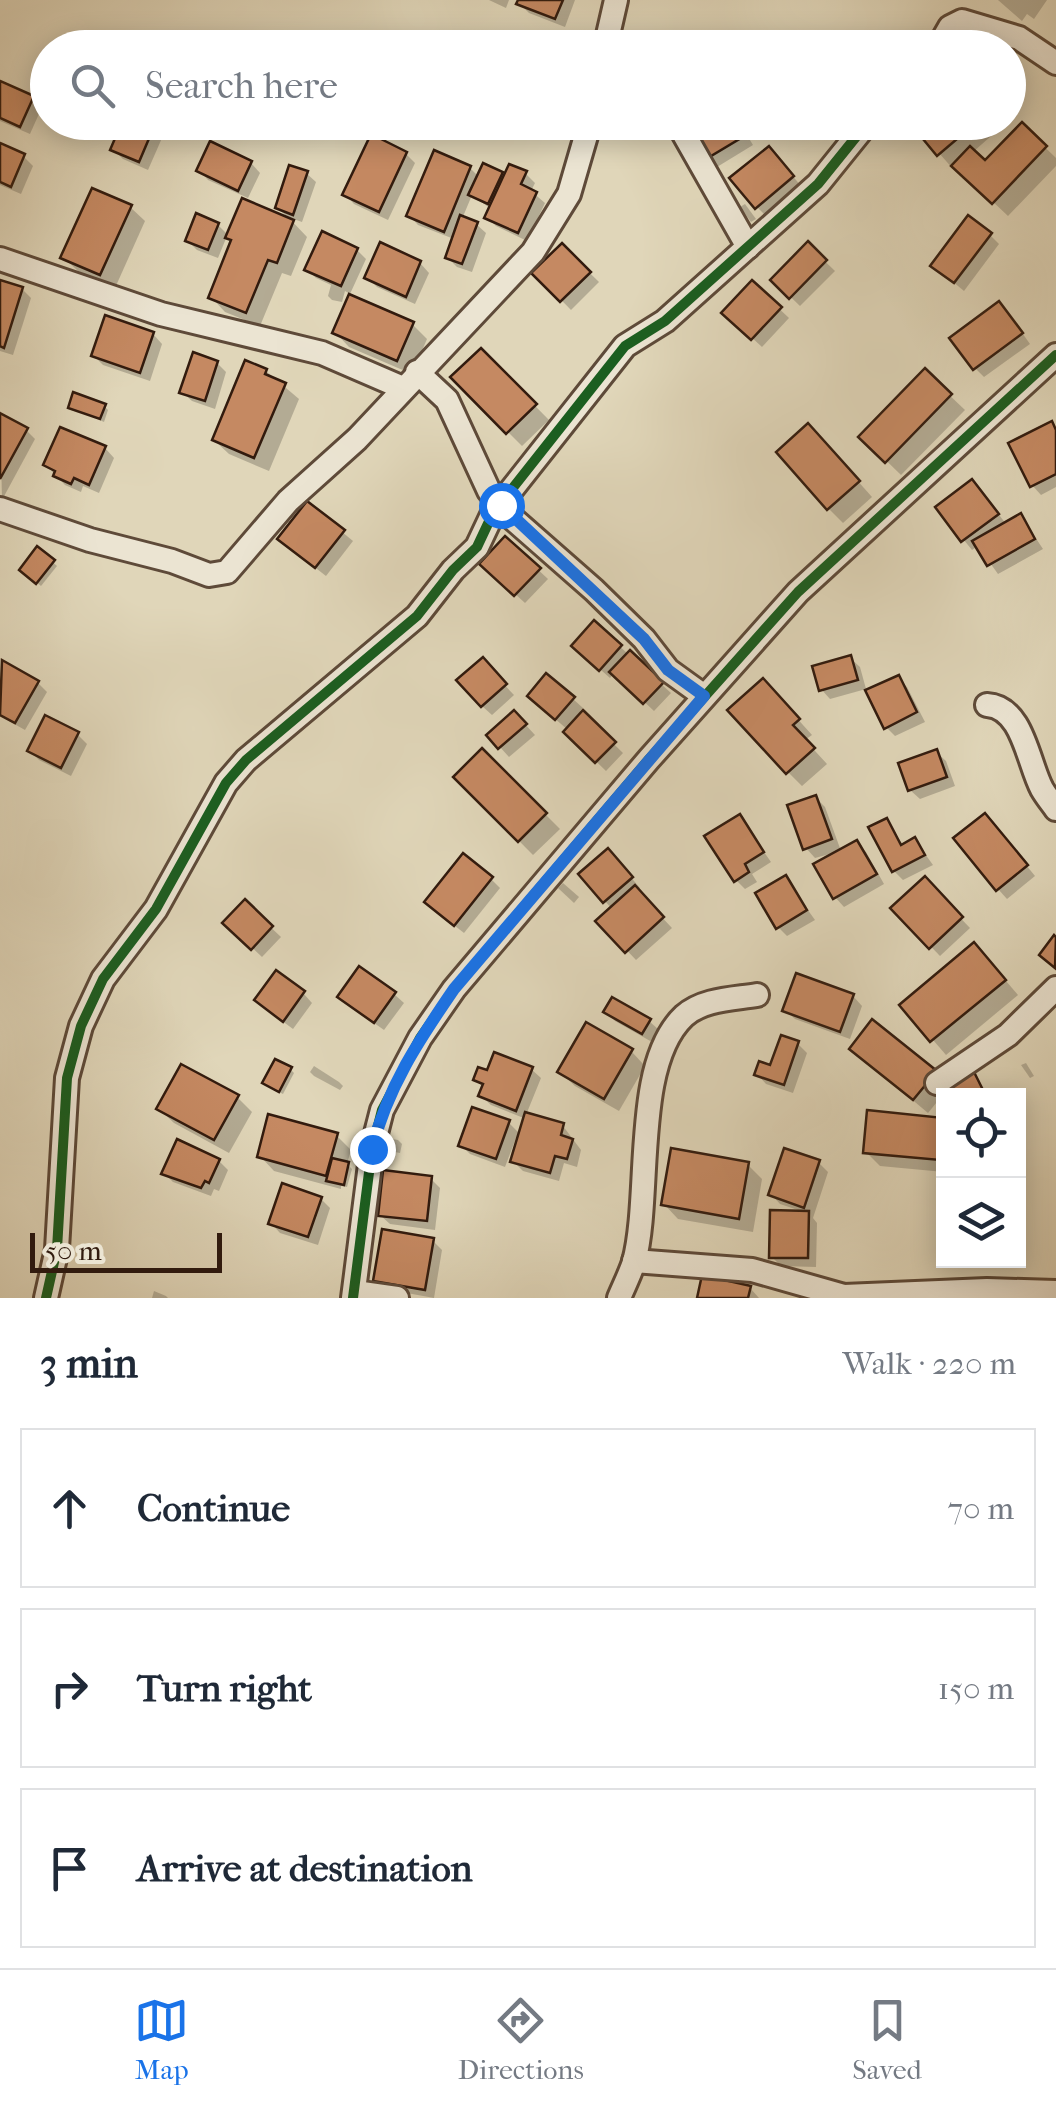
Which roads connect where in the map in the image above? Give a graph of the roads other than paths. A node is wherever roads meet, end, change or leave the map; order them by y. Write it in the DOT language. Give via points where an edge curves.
graph roads {
  1 [pos="616,0"];
  2 [pos="609,30"];
  3 [pos="948,30"];
  4 [pos="992,30"];
  5 [pos="1026,43"];
  6 [pos="1056,63"];
  7 [pos="585,140"];
  8 [pos="686,140"];
  9 [pos="853,140"];
  10 [pos="748,247"];
  11 [pos="0,259"];
  12 [pos="1056,355"];
  13 [pos="410,380"];
  14 [pos="501,505"];
  15 [pos="0,509"];
  16 [pos="704,696"];
  17 [pos="987,704"];
  18 [pos="1056,809"];
  19 [pos="1056,988"];
  20 [pos="757,995"];
  21 [pos="937,1082"];
  22 [pos="634,1261"];
  23 [pos="1056,1292"];
  24 [pos="354,1295"];
  25 [pos="46,1298"];
  26 [pos="398,1298"];
  27 [pos="619,1298"];
  1 -- 2 [label="street"];
  3 -- 4 [label="street" via="962,21"];
  5 -- 6 [label="street"];
  7 -- 13 [label="street" via="569,194 534,252"];
  8 -- 10 [label="street"];
  9 -- 10 [label="street" via="818,184"];
  10 -- 14 [label="street" via="665,321 625,346"];
  11 -- 13 [label="street" via="162,314"];
  12 -- 16 [label="street" via="798,592"];
  13 -- 14 [label="street" via="447,400"];
  13 -- 15 [label="street" via="227,572 209,575"];
  14 -- 16 [label="street" via="632,626 668,670"];
  14 -- 25 [label="street" via="477,546 416,616 226,783 156,908 103,978 67,1078 57,1250"];
  16 -- 24 [label="street" via="454,989 420,1038 382,1110"];
  17 -- 18 [label="street" via="1007,711"];
  19 -- 21 [label="street" via="1008,1035"];
  20 -- 22 [label="street" via="701,1004 671,1033 654,1070"];
  22 -- 23 [label="street" via="752,1270 844,1296"];
  22 -- 27 [label="street"];
  24 -- 26 [label="street"];
}
